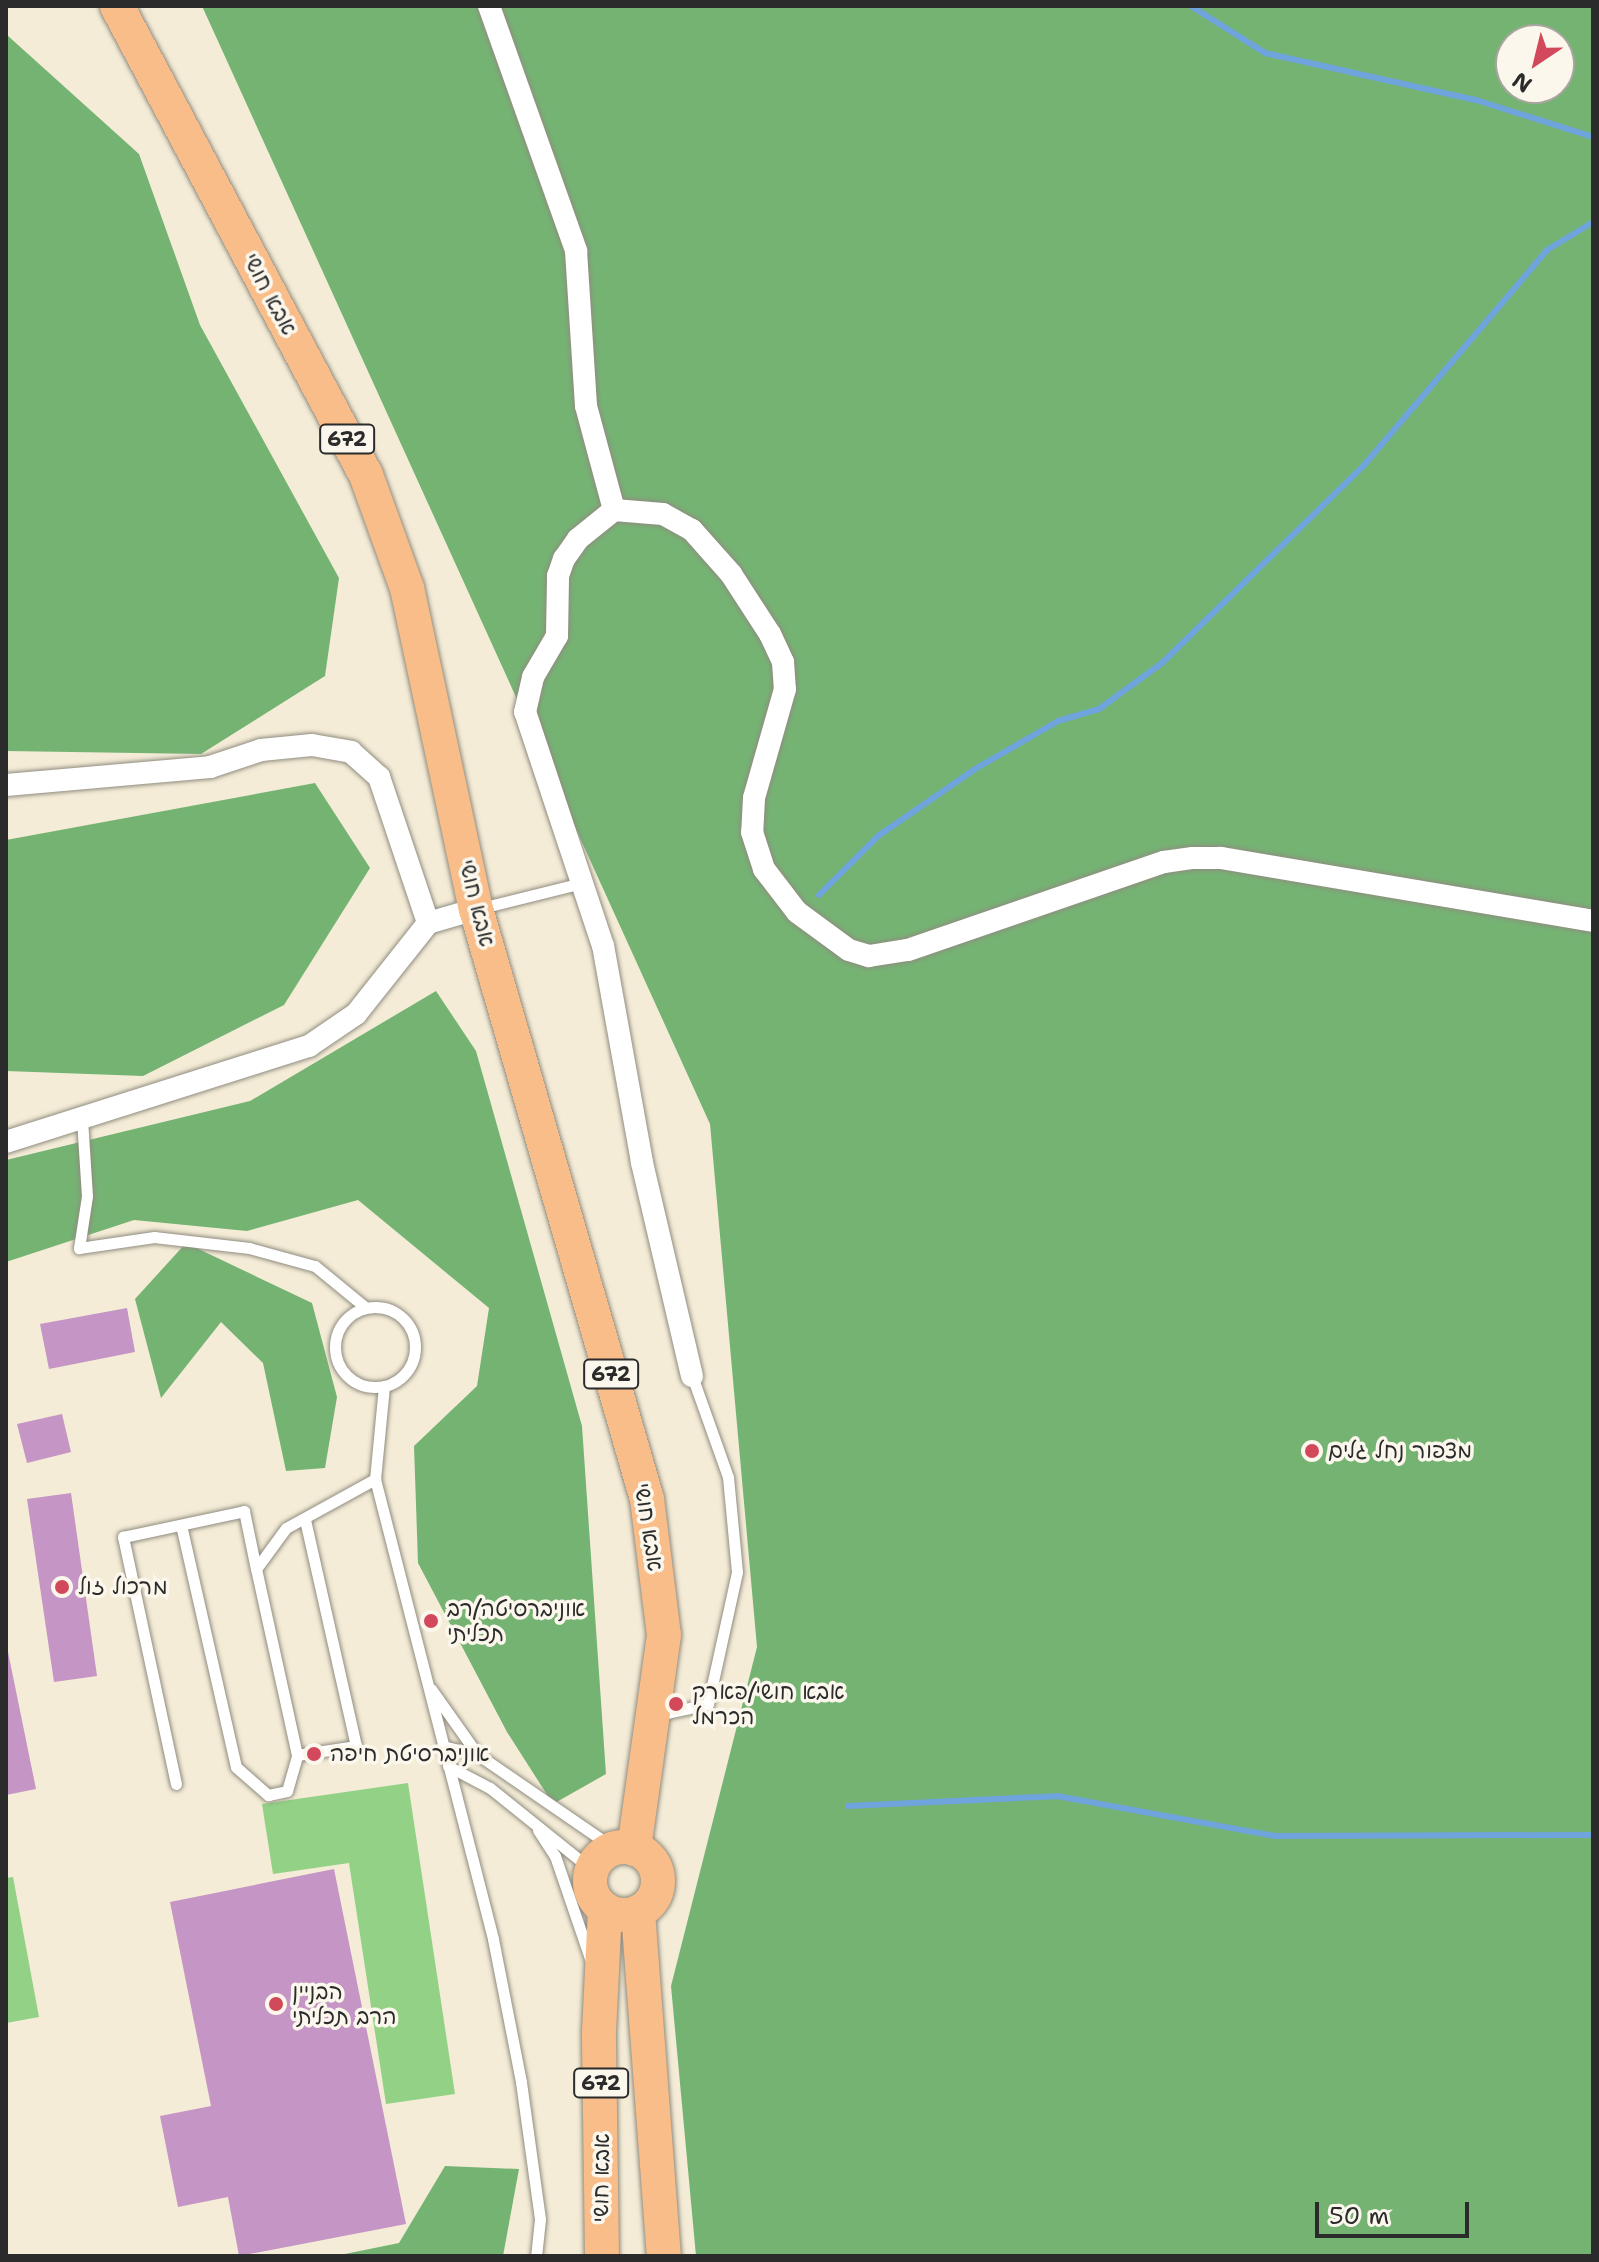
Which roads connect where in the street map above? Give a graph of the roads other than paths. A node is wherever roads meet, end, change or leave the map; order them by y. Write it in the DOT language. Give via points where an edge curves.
graph roads {
  1 [pos="117,6"];
  2 [pos="489,6"];
  3 [pos="614,510"];
  4 [pos="6,785"];
  5 [pos="582,883"];
  6 [pos="476,909"];
  7 [pos="1593,921"];
  8 [pos="428,923"];
  9 [pos="82,1119"];
  10 [pos="6,1142"];
  11 [pos="365,1307"];
  12 [pos="692,1376"];
  13 [pos="384,1386"];
  14 [pos="375,1479"];
  15 [pos="305,1519"];
  16 [pos="181,1525"];
  17 [pos="256,1569"];
  18 [pos="426,1682"];
  19 [pos="656,1716"];
  20 [pos="442,1746"];
  21 [pos="477,1754"];
  22 [pos="297,1755"];
  23 [pos="448,1766"];
  24 [pos="176,1784"];
  25 [pos="534,1823"];
  26 [pos="614,1856"];
  27 [pos="605,1909"];
  28 [pos="638,1912"];
  29 [pos="604,1985"];
  30 [pos="536,2256"];
  31 [pos="602,2256"];
  32 [pos="664,2256"];
  1 -- 6 [label="main road, אבא חושי / 672" via="366,475 407,588"];
  2 -- 3 [label="street" via="576,251 586,406"];
  3 -- 5 [label="street" via="578,539 564,559 558,576 557,636 533,677 525,712"];
  3 -- 7 [label="street" via="663,514 692,530 731,574 770,634 783,662 785,689 754,798 752,832 764,869 797,912 849,950 869,956 908,950 1152,866 1193,858 1221,858"];
  4 -- 8 [label="street" via="210,767 261,750 312,745 351,752 379,777"];
  5 -- 6 [label="lane"];
  5 -- 12 [label="street" via="603,946 642,1162"];
  6 -- 8 [label="street"];
  6 -- 19 [label="main road, אבא חושי / 672" via="647,1499 664,1635"];
  8 -- 9 [label="street" via="356,1014 309,1046"];
  9 -- 10 [label="street"];
  9 -- 11 [label="lane" via="87,1196 79,1248 154,1237 249,1248 315,1266"];
  11 -- 13 [label="lane" via="343,1320 335,1356 359,1384"];
  11 -- 13 [label="lane" via="379,1306 404,1319 416,1344 408,1371"];
  12 -- 19 [label="lane" via="728,1477 737,1572 708,1704"];
  13 -- 14 [label="lane"];
  14 -- 15 [label="lane"];
  14 -- 18 [label="lane"];
  15 -- 17 [label="lane" via="286,1528"];
  15 -- 22 [label="lane" via="356,1746"];
  16 -- 17 [label="lane" via="244,1511"];
  16 -- 22 [label="lane" via="236,1767 268,1795 287,1791"];
  16 -- 24 [label="lane" via="123,1537"];
  17 -- 22 [label="lane"];
  18 -- 20 [label="lane"];
  18 -- 21 [label="lane"];
  19 -- 26 [label="main road, אבא חושי / 672"];
  20 -- 21 [label="lane"];
  20 -- 23 [label="lane"];
  21 -- 26 [label="lane"];
  23 -- 25 [label="lane" via="490,1788"];
  23 -- 30 [label="lane" via="493,1939 521,2082 540,2219"];
  25 -- 26 [label="lane"];
  25 -- 29 [label="lane" via="555,1856"];
  26 -- 27 [label="main road, אבא חושי / 672" via="593,1896"];
  26 -- 28 [label="main road" via="651,1861 657,1880 653,1899"];
  27 -- 28 [label="main road" via="621,1915"];
  27 -- 29 [label="main road, אבא חושי / 672"];
  28 -- 32 [label="main road, 672"];
  29 -- 31 [label="main road, אבא חושי / 672" via="599,2032"];
}
